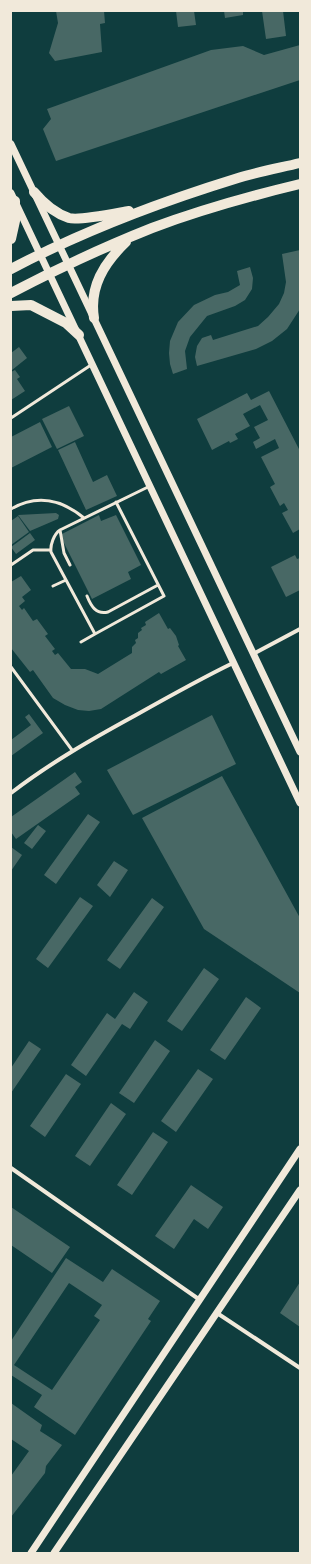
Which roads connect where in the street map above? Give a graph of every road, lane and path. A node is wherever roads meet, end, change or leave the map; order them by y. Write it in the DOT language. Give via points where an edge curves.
graph roads {
  1 [pos="11,144"];
  2 [pos="300,163"];
  3 [pos="300,184"];
  4 [pos="34,192"];
  5 [pos="13,197"];
  6 [pos="145,209"];
  7 [pos="131,237"];
  8 [pos="11,239"];
  9 [pos="59,245"];
  10 [pos="40,254"];
  11 [pos="68,264"];
  12 [pos="11,269"];
  13 [pos="49,273"];
  14 [pos="11,293"];
  15 [pos="11,306"];
  16 [pos="94,318"];
  17 [pos="79,335"];
  18 [pos="93,364"];
  19 [pos="11,418"];
  20 [pos="151,486"];
  21 [pos="116,502"];
  22 [pos="11,509"];
  23 [pos="84,518"];
  24 [pos="60,530"];
  25 [pos="51,550"];
  26 [pos="11,565"];
  27 [pos="70,565"];
  28 [pos="66,580"];
  29 [pos="158,585"];
  30 [pos="53,586"];
  31 [pos="87,596"];
  32 [pos="300,629"];
  33 [pos="95,634"];
  34 [pos="81,642"];
  35 [pos="253,654"];
  36 [pos="233,663"];
  37 [pos="11,667"];
  38 [pos="72,750"];
  39 [pos="300,752"];
  40 [pos="11,793"];
  41 [pos="300,803"];
  42 [pos="300,1150"];
  43 [pos="11,1168"];
  44 [pos="300,1190"];
  45 [pos="200,1300"];
  46 [pos="217,1313"];
  47 [pos="300,1368"];
  48 [pos="31,1553"];
  49 [pos="54,1553"];
  1 -- 4 [label="street"];
  2 -- 6 [label="main road" via="239,178"];
  3 -- 7 [label="main road" via="245,198"];
  4 -- 6 [label="main road" via="55,212 71,218"];
  4 -- 9 [label="street"];
  5 -- 8 [label="main road" via="15,221"];
  5 -- 10 [label="street"];
  6 -- 9 [label="main road"];
  7 -- 11 [label="main road"];
  7 -- 16 [label="main road" via="107,264 96,283 92,306"];
  9 -- 10 [label="main road"];
  9 -- 11 [label="street"];
  10 -- 12 [label="main road"];
  10 -- 13 [label="street"];
  11 -- 13 [label="main road"];
  11 -- 16 [label="street"];
  13 -- 14 [label="main road"];
  13 -- 17 [label="street"];
  15 -- 17 [label="main road" via="31,305 66,323"];
  16 -- 35 [label="street"];
  17 -- 18 [label="street"];
  18 -- 19 [label="lane"];
  18 -- 20 [label="street"];
  20 -- 21 [label="lane"];
  20 -- 36 [label="street"];
  21 -- 23 [label="lane"];
  21 -- 29 [label="lane"];
  22 -- 23 [label="lane" via="28,501 49,501 70,508"];
  23 -- 24 [label="lane"];
  24 -- 25 [label="lane" via="55,535"];
  24 -- 27 [label="lane" via="64,554"];
  25 -- 26 [label="lane" via="33,550"];
  25 -- 28 [label="lane"];
  28 -- 30 [label="lane"];
  28 -- 33 [label="lane"];
  29 -- 31 [label="lane" via="104,613 94,609"];
  29 -- 33 [label="lane" via="164,596"];
  32 -- 35 [label="street"];
  33 -- 34 [label="lane"];
  35 -- 39 [label="street"];
  36 -- 38 [label="street"];
  36 -- 41 [label="street"];
  37 -- 38 [label="lane"];
  38 -- 40 [label="street"];
  42 -- 45 [label="street"];
  43 -- 45 [label="street"];
  44 -- 46 [label="street"];
  45 -- 48 [label="street"];
  46 -- 47 [label="street"];
  46 -- 49 [label="street"];
}
